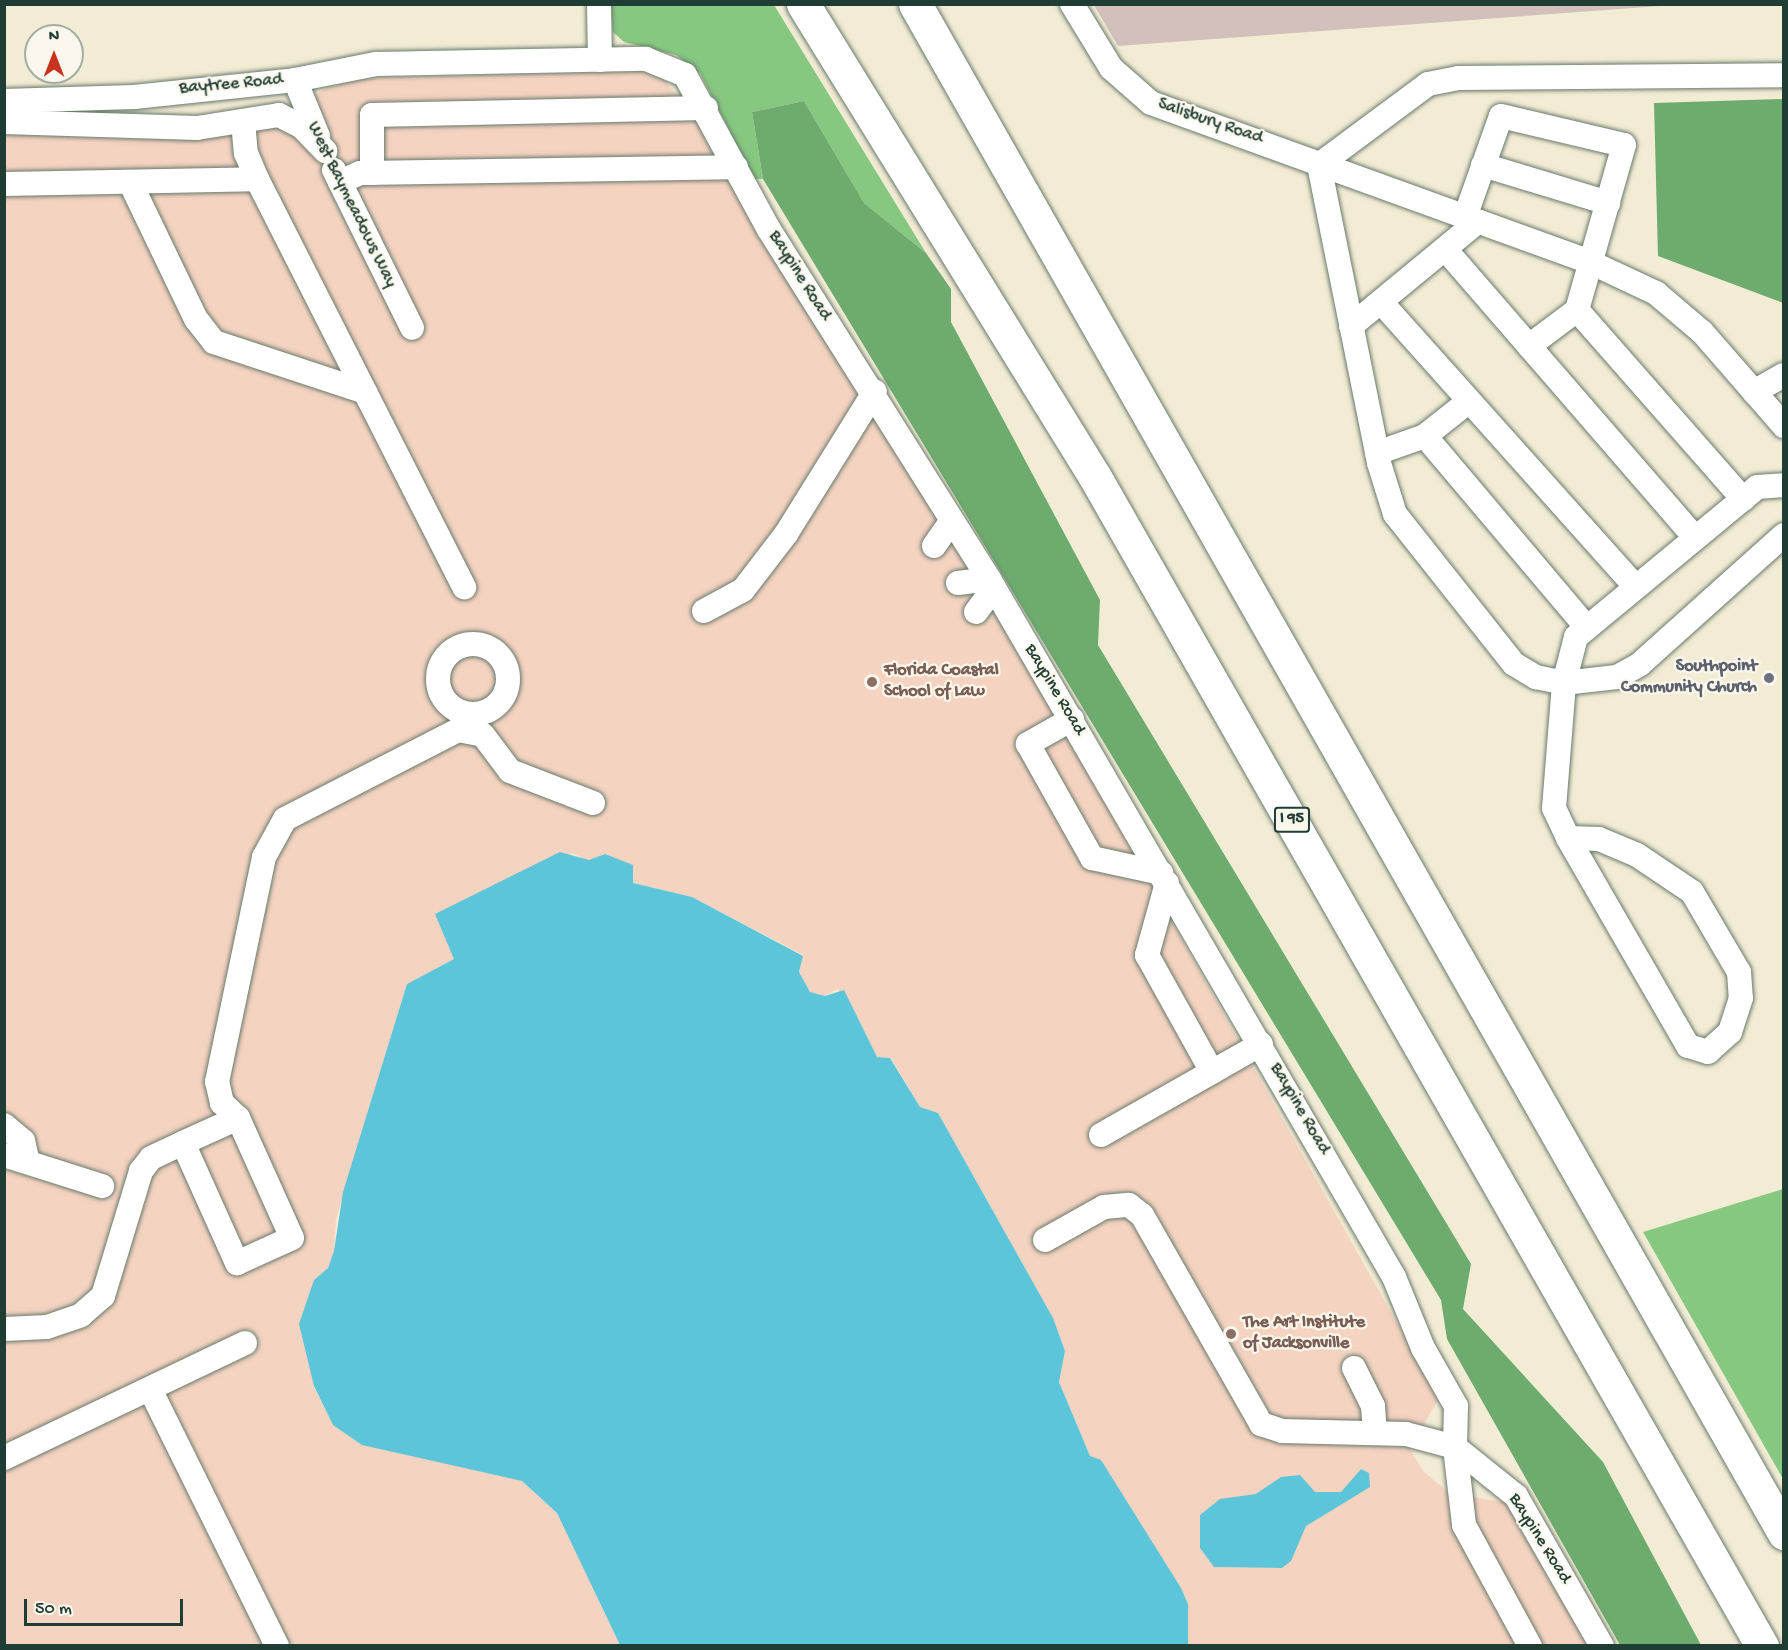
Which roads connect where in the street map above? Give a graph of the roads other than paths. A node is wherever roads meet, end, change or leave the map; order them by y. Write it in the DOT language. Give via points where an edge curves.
graph roads {
  1 [pos="598,4"];
  2 [pos="803,4"];
  3 [pos="915,4"];
  4 [pos="1073,5"];
  5 [pos="600,60"];
  6 [pos="1784,75"];
  7 [pos="295,80"];
  8 [pos="4,100"];
  9 [pos="706,108"];
  10 [pos="69,120"];
  11 [pos="4,122"];
  12 [pos="243,122"];
  13 [pos="325,151"];
  14 [pos="1319,165"];
  15 [pos="1483,165"];
  16 [pos="736,167"];
  17 [pos="372,173"];
  18 [pos="256,180"];
  19 [pos="130,182"];
  20 [pos="340,182"];
  21 [pos="4,184"];
  22 [pos="1608,203"];
  23 [pos="1471,220"];
  24 [pos="1445,249"];
  25 [pos="1592,263"];
  26 [pos="1381,302"];
  27 [pos="1577,310"];
  28 [pos="1351,326"];
  29 [pos="412,328"];
  30 [pos="1529,346"];
  31 [pos="1784,375"];
  32 [pos="874,391"];
  33 [pos="365,392"];
  34 [pos="1754,392"];
  35 [pos="1469,401"];
  36 [pos="1784,426"];
  37 [pos="1425,436"];
  38 [pos="1377,453"];
  39 [pos="1784,485"];
  40 [pos="1743,498"];
  41 [pos="1784,535"];
  42 [pos="1695,538"];
  43 [pos="992,583"];
  44 [pos="958,584"];
  45 [pos="464,587"];
  46 [pos="1636,587"];
  47 [pos="704,611"];
  48 [pos="976,612"];
  49 [pos="1587,628"];
  50 [pos="1564,683"];
  51 [pos="1072,719"];
  52 [pos="593,803"];
  53 [pos="1568,838"];
  54 [pos="1164,878"];
  55 [pos="1261,1044"];
  56 [pos="1212,1072"];
  57 [pos="238,1118"];
  58 [pos="4,1125"];
  59 [pos="1101,1135"];
  60 [pos="183,1143"];
  61 [pos="16,1156"];
  62 [pos="102,1186"];
  63 [pos="1046,1240"];
  64 [pos="4,1329"];
  65 [pos="246,1343"];
  66 [pos="1353,1368"];
  67 [pos="150,1389"];
  68 [pos="1375,1433"];
  69 [pos="1455,1447"];
  70 [pos="4,1458"];
  71 [pos="1784,1533"];
  72 [pos="276,1646"];
  73 [pos="1530,1646"];
  74 [pos="1602,1646"];
  75 [pos="1762,1646"];
  1 -- 5 [label="street"];
  2 -- 75 [label="highway, I 95" via="1095,477"];
  3 -- 71 [label="highway"];
  4 -- 14 [label="street, Salisbury Road" via="1111,68 1151,103 1242,132"];
  5 -- 7 [label="street, Baypine Road" via="376,64"];
  5 -- 9 [label="street, Baypine Road" via="668,64 692,81"];
  6 -- 14 [label="street" via="1458,78 1428,84"];
  7 -- 8 [label="street, Baytree Road" via="127,98"];
  7 -- 10 [label="street, Baytree Road" via="266,103 214,115"];
  7 -- 13 [label="street, West Baymeadows Way"];
  9 -- 16 [label="street, Baypine Road"];
  9 -- 17 [label="street" via="372,115"];
  10 -- 11 [label="street, Baytree Road"];
  10 -- 12 [label="street, Baytree Road" via="98,127 197,128"];
  12 -- 13 [label="street, Baytree Road" via="291,119"];
  12 -- 18 [label="street" via="246,153"];
  13 -- 20 [label="street, West Baymeadows Way"];
  14 -- 23 [label="street, Salisbury Road"];
  14 -- 28 [label="street"];
  15 -- 22 [label="street"];
  15 -- 22 [label="street" via="1501,116 1624,145"];
  15 -- 23 [label="street"];
  16 -- 17 [label="street"];
  16 -- 32 [label="street, Baypine Road" via="813,302"];
  17 -- 20 [label="street"];
  18 -- 19 [label="street"];
  18 -- 33 [label="street"];
  19 -- 21 [label="street"];
  19 -- 33 [label="street" via="196,319 213,342"];
  20 -- 29 [label="street, West Baymeadows Way"];
  22 -- 25 [label="street"];
  23 -- 24 [label="street"];
  23 -- 25 [label="street, Salisbury Road"];
  24 -- 26 [label="street"];
  24 -- 30 [label="street"];
  25 -- 27 [label="street"];
  25 -- 34 [label="street, Salisbury Road" via="1630,279 1681,310"];
  26 -- 28 [label="street"];
  26 -- 35 [label="street"];
  27 -- 30 [label="street"];
  27 -- 40 [label="street"];
  28 -- 38 [label="street"];
  30 -- 42 [label="street"];
  31 -- 34 [label="street"];
  32 -- 43 [label="street, Baypine Road" via="951,522 951,550"];
  32 -- 47 [label="street" via="786,534 743,590"];
  33 -- 45 [label="street"];
  34 -- 36 [label="street, Salisbury Road"];
  35 -- 37 [label="street"];
  35 -- 46 [label="street"];
  37 -- 38 [label="street"];
  37 -- 49 [label="street"];
  38 -- 50 [label="street" via="1395,514 1408,537 1514,664 1536,677"];
  39 -- 40 [label="street" via="1757,487"];
  40 -- 42 [label="street"];
  41 -- 50 [label="street" via="1640,664 1617,677"];
  42 -- 46 [label="street"];
  43 -- 44 [label="street"];
  43 -- 48 [label="street"];
  43 -- 51 [label="street, Baypine Road"];
  46 -- 49 [label="street"];
  49 -- 50 [label="street" via="1576,637"];
  50 -- 53 [label="street" via="1554,808"];
  51 -- 54 [label="street, Baypine Road"];
  51 -- 54 [label="street" via="1028,744 1092,858"];
  52 -- 57 [label="street" via="510,771 471,722 298,810 277,829 264,857 217,1082 222,1103"];
  53 -- 53 [label="street" via="1688,1046 1708,1052 1730,1032 1742,998 1739,972 1692,891 1637,855 1599,839"];
  54 -- 55 [label="street, Baypine Road"];
  54 -- 56 [label="street" via="1147,955"];
  55 -- 56 [label="street"];
  55 -- 69 [label="street, Baypine Road" via="1394,1277 1423,1348 1456,1406"];
  56 -- 59 [label="street"];
  57 -- 60 [label="street"];
  57 -- 60 [label="street" via="292,1238 237,1263"];
  58 -- 61 [label="street" via="23,1141"];
  60 -- 64 [label="street" via="151,1158 141,1170 103,1296 81,1315 47,1327"];
  61 -- 62 [label="street"];
  63 -- 68 [label="street" via="1104,1207 1121,1203 1136,1209 1256,1433"];
  65 -- 67 [label="street"];
  66 -- 68 [label="street" via="1374,1406"];
  67 -- 70 [label="street"];
  67 -- 72 [label="street"];
  68 -- 69 [label="street" via="1406,1434"];
  69 -- 73 [label="street" via="1464,1525"];
  69 -- 74 [label="street, Baypine Road" via="1516,1496"];
}
